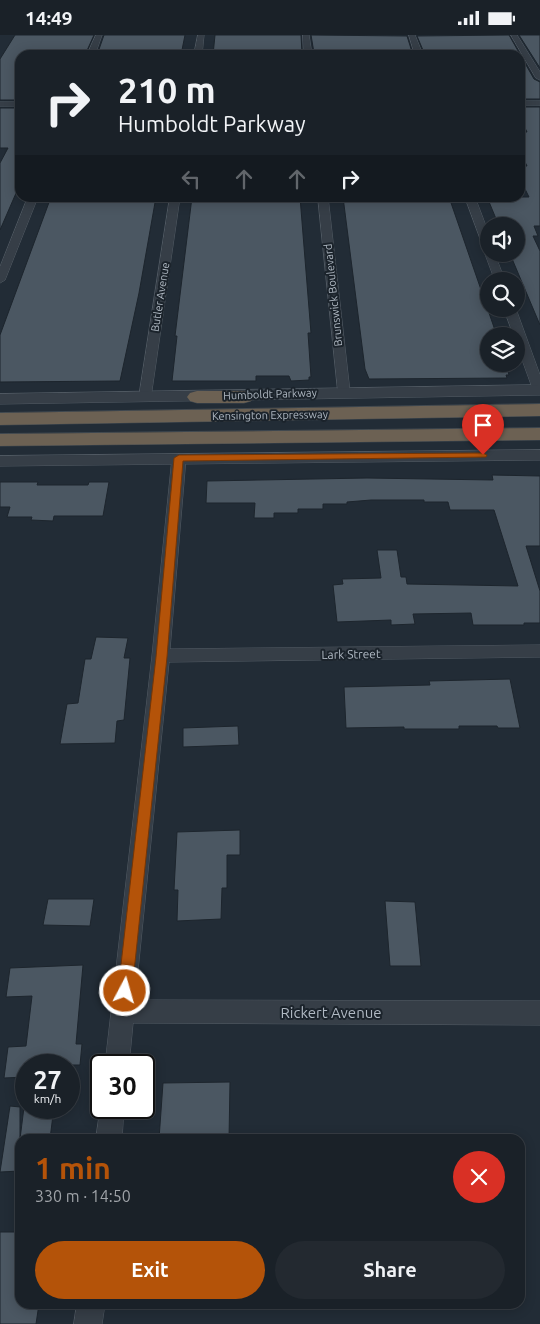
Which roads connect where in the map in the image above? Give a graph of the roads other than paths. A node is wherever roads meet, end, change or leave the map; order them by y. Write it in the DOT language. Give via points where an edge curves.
graph roads {
  1 [pos="99,35"];
  2 [pos="201,35"];
  3 [pos="306,35"];
  4 [pos="412,35"];
  5 [pos="514,35"];
  6 [pos="93,50"];
  7 [pos="199,50"];
  8 [pos="308,50"];
  9 [pos="417,50"];
  10 [pos="523,50"];
  11 [pos="525,53"];
  12 [pos="540,78"];
  13 [pos="525,103"];
  14 [pos="540,103"];
  15 [pos="0,104"];
  16 [pos="15,104"];
  17 [pos="32,202"];
  18 [pos="175,202"];
  19 [pos="324,202"];
  20 [pos="472,202"];
  21 [pos="480,224"];
  22 [pos="0,280"];
  23 [pos="513,317"];
  24 [pos="540,390"];
  25 [pos="344,392"];
  26 [pos="145,397"];
  27 [pos="196,397"];
  28 [pos="0,399"];
  29 [pos="538,410"];
  30 [pos="0,419"];
  31 [pos="540,434"];
  32 [pos="0,440"];
  33 [pos="540,455"];
  34 [pos="179,458"];
  35 [pos="0,461"];
  36 [pos="540,651"];
  37 [pos="161,657"];
  38 [pos="123,1011"];
  39 [pos="540,1013"];
  40 [pos="118,1054"];
  41 [pos="111,1119"];
  42 [pos="109,1134"];
  43 [pos="90,1309"];
  44 [pos="88,1324"];
  1 -- 6 [label="street"];
  2 -- 7 [label="street"];
  3 -- 8 [label="street"];
  4 -- 9 [label="street"];
  5 -- 10 [label="street"];
  11 -- 12 [label="street"];
  13 -- 14 [label="street"];
  15 -- 16 [label="street"];
  17 -- 22 [label="street"];
  18 -- 26 [label="street, Butler Avenue"];
  19 -- 25 [label="street, Brunswick Boulevard"];
  20 -- 21 [label="street"];
  23 -- 24 [label="street"];
  24 -- 25 [label="street, Humboldt Parkway"];
  25 -- 27 [label="street, Humboldt Parkway"];
  26 -- 27 [label="street, Humboldt Parkway"];
  26 -- 28 [label="street, Humboldt Parkway"];
  27 -- 29 [label="highway" via="355,399"];
  29 -- 30 [label="highway, Kensington Expressway"];
  31 -- 32 [label="highway, Kensington Expressway"];
  33 -- 34 [label="street"];
  34 -- 35 [label="street"];
  34 -- 37 [label="street"];
  36 -- 37 [label="street, Lark Street"];
  37 -- 38 [label="street"];
  38 -- 39 [label="street, Rickert Avenue"];
  38 -- 40 [label="street"];
  41 -- 42 [label="street"];
  43 -- 44 [label="street"];
}
